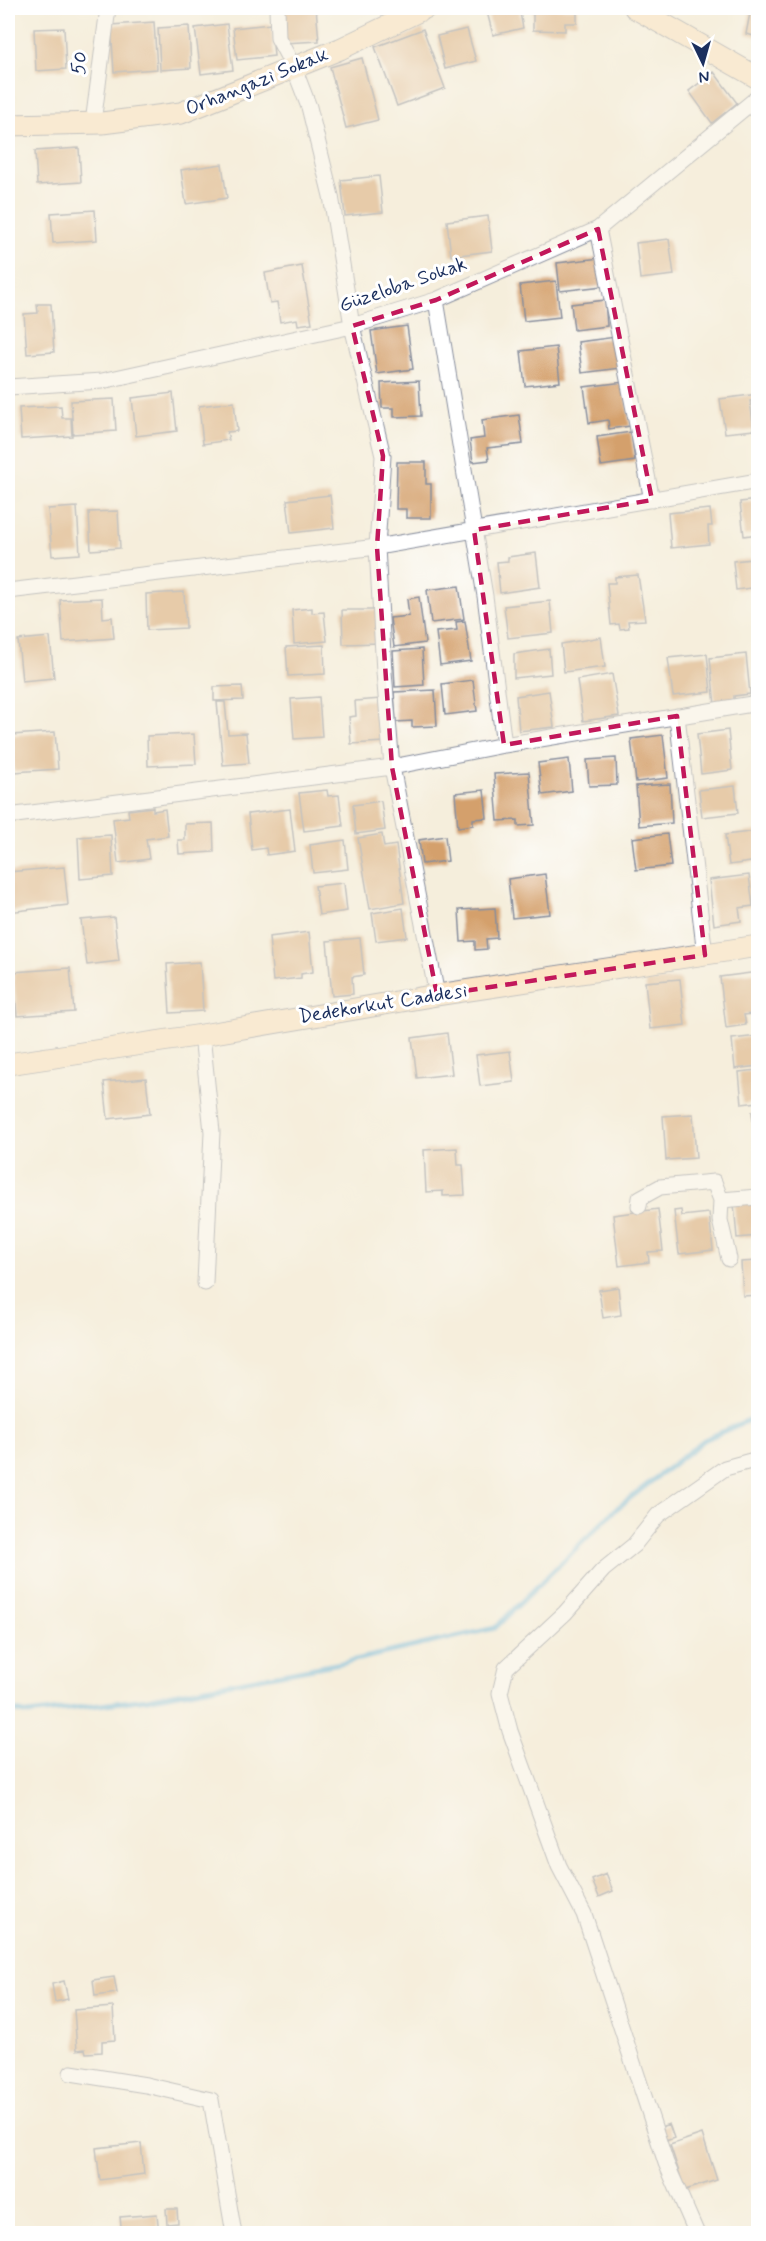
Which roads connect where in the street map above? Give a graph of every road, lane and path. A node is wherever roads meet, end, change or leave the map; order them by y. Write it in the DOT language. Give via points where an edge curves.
graph roads {
  1 [pos="108,8"];
  2 [pos="277,8"];
  3 [pos="425,8"];
  4 [pos="635,8"];
  5 [pos="294,68"];
  6 [pos="759,78"];
  7 [pos="759,97"];
  8 [pos="93,123"];
  9 [pos="8,125"];
  10 [pos="598,229"];
  11 [pos="435,300"];
  12 [pos="352,326"];
  13 [pos="8,387"];
  14 [pos="759,482"];
  15 [pos="652,500"];
  16 [pos="474,530"];
  17 [pos="377,547"];
  18 [pos="8,591"];
  19 [pos="759,703"];
  20 [pos="677,716"];
  21 [pos="504,745"];
  22 [pos="392,766"];
  23 [pos="8,816"];
  24 [pos="759,946"];
  25 [pos="705,955"];
  26 [pos="437,995"];
  27 [pos="202,1035"];
  28 [pos="8,1064"];
  29 [pos="759,1197"];
  30 [pos="721,1200"];
  31 [pos="639,1206"];
  32 [pos="729,1259"];
  33 [pos="205,1283"];
  34 [pos="759,1459"];
  35 [pos="71,2073"];
  36 [pos="234,2234"];
  37 [pos="697,2234"];
  1 -- 8 [label="street, 50"];
  2 -- 5 [label="street" via="278,38"];
  3 -- 5 [label="street, Orhangazi Sokak"];
  4 -- 6 [label="street"];
  5 -- 8 [label="street, Orhangazi Sokak" via="181,113"];
  5 -- 12 [label="street" via="309,107 331,196"];
  7 -- 10 [label="street, Güzeloba Sokak"];
  8 -- 9 [label="street, Orhangazi Sokak"];
  10 -- 11 [label="street, Güzeloba Sokak"];
  10 -- 15 [label="street"];
  11 -- 12 [label="street, Güzeloba Sokak"];
  11 -- 16 [label="street"];
  12 -- 13 [label="street, Güzeloba Sokak" via="102,381"];
  12 -- 17 [label="street" via="382,456"];
  14 -- 15 [label="street"];
  15 -- 16 [label="street"];
  16 -- 17 [label="street"];
  16 -- 21 [label="street"];
  17 -- 18 [label="street"];
  17 -- 22 [label="street"];
  19 -- 20 [label="street"];
  20 -- 21 [label="street"];
  20 -- 25 [label="street"];
  21 -- 22 [label="street"];
  22 -- 23 [label="street"];
  22 -- 26 [label="street"];
  24 -- 25 [label="street, Dedekorkut Caddesi"];
  25 -- 26 [label="street, Dedekorkut Caddesi"];
  26 -- 27 [label="street, Dedekorkut Caddesi"];
  27 -- 28 [label="street, Dedekorkut Caddesi"];
  27 -- 33 [label="street" via="212,1132"];
  29 -- 30 [label="street"];
  30 -- 31 [label="street" via="714,1182 660,1187 640,1198"];
  30 -- 32 [label="street" via="720,1220"];
  34 -- 37 [label="street" via="725,1468 658,1515 634,1545 603,1570 565,1613 506,1668 500,1693 559,1866 584,1914 666,2163"];
  35 -- 36 [label="street" via="211,2100"];
}
